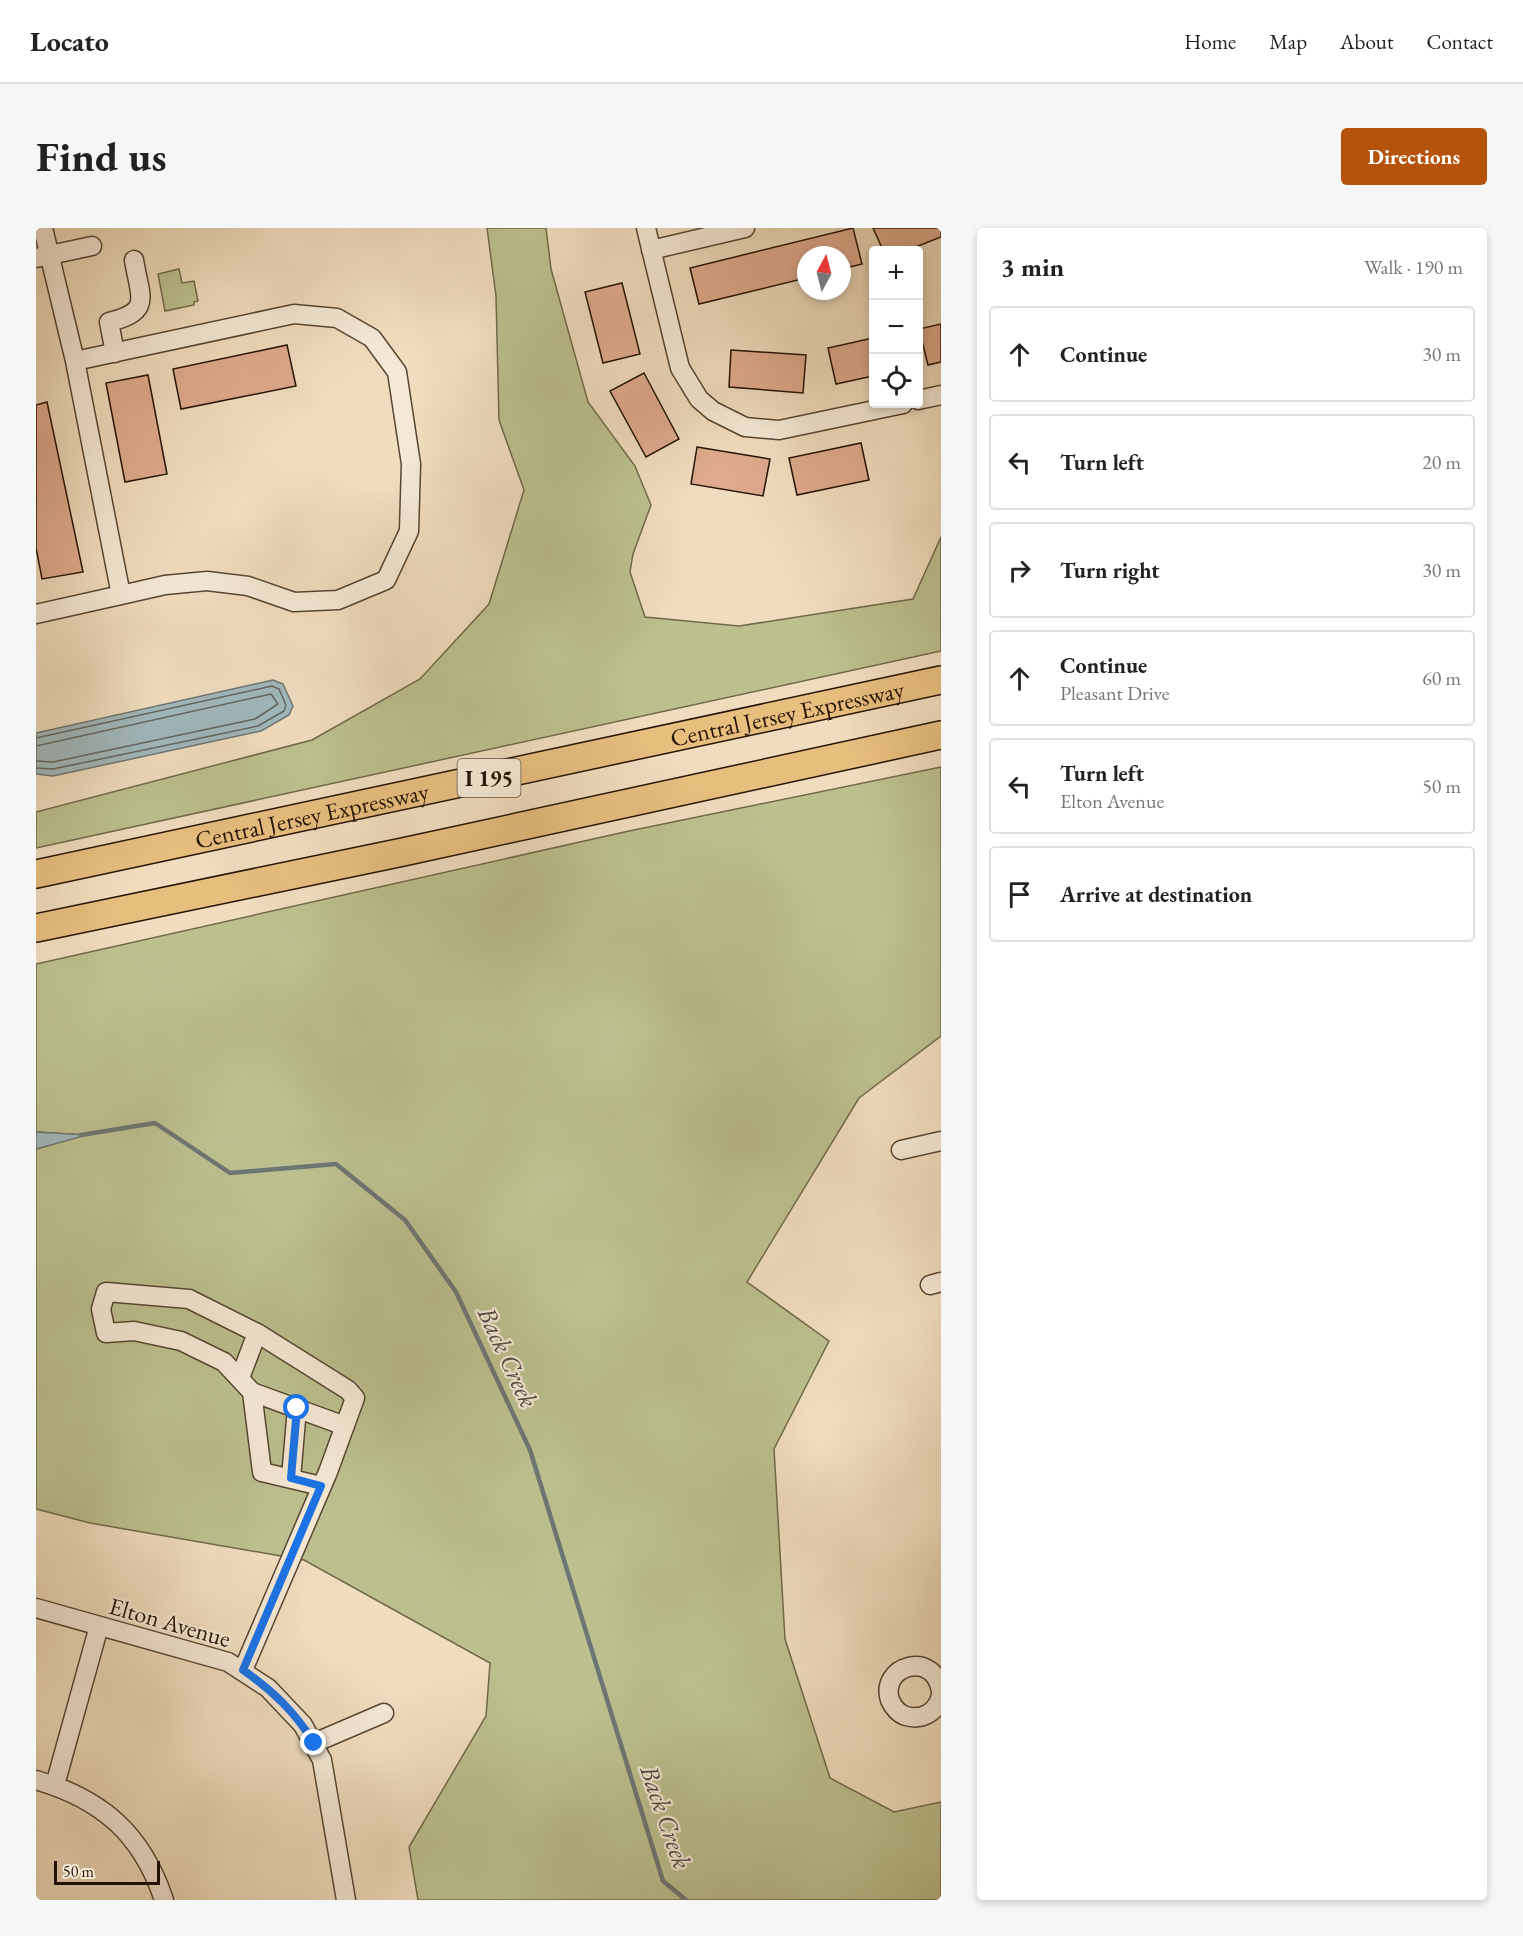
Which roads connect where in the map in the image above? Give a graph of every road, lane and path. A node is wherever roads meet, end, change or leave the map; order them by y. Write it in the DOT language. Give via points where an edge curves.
graph roads {
  1 [pos="43,228"];
  2 [pos="646,228"];
  3 [pos="745,228"];
  4 [pos="92,246"];
  5 [pos="651,250"];
  6 [pos="43,256"];
  7 [pos="134,260"];
  8 [pos="115,353"];
  9 [pos="75,362"];
  10 [pos="941,395"];
  11 [pos="923,399"];
  12 [pos="884,408"];
  13 [pos="121,595"];
  14 [pos="36,614"];
  15 [pos="941,680"];
  16 [pos="941,735"];
  17 [pos="36,874"];
  18 [pos="36,928"];
  19 [pos="941,1141"];
  20 [pos="900,1150"];
  21 [pos="257,1333"];
  22 [pos="240,1378"];
  23 [pos="252,1392"];
  24 [pos="297,1408"];
  25 [pos="345,1426"];
  26 [pos="291,1478"];
  27 [pos="321,1486"];
  28 [pos="36,1608"];
  29 [pos="99,1626"];
  30 [pos="243,1670"];
  31 [pos="384,1713"];
  32 [pos="314,1743"];
  33 [pos="36,1780"];
  34 [pos="55,1785"];
  35 [pos="164,1900"];
  36 [pos="346,1900"];
  1 -- 6 [label="street"];
  2 -- 5 [label="street"];
  3 -- 5 [label="street"];
  4 -- 6 [label="street"];
  5 -- 12 [label="street" via="680,368 699,399 729,421 745,427 779,430"];
  6 -- 9 [label="street"];
  7 -- 8 [label="street" via="141,302 129,317 108,322"];
  8 -- 9 [label="street"];
  8 -- 13 [label="street" via="294,314 337,318 372,338 397,372 411,465 409,531 386,580 338,600 294,602 248,586 207,581"];
  9 -- 13 [label="street"];
  10 -- 11 [label="street"];
  13 -- 14 [label="street"];
  15 -- 17 [label="highway, Central Jersey Expressway / I 195"];
  16 -- 18 [label="highway, I 195"];
  19 -- 20 [label="street"];
  21 -- 22 [label="street"];
  21 -- 22 [label="street" via="189,1299 106,1292 102,1309 106,1333 134,1330 181,1341 224,1362"];
  21 -- 25 [label="street" via="348,1390 355,1398"];
  22 -- 23 [label="street"];
  23 -- 24 [label="street"];
  23 -- 26 [label="street" via="262,1472"];
  24 -- 25 [label="street"];
  24 -- 26 [label="street"];
  25 -- 27 [label="street"];
  26 -- 27 [label="street"];
  27 -- 30 [label="street"];
  28 -- 29 [label="street, Elton Avenue"];
  29 -- 30 [label="street, Elton Avenue" via="228,1662"];
  29 -- 34 [label="street"];
  30 -- 32 [label="street, Elton Avenue" via="287,1705"];
  31 -- 32 [label="street"];
  32 -- 36 [label="street, Elton Avenue" via="322,1760"];
  33 -- 34 [label="street"];
  34 -- 35 [label="street" via="90,1802 128,1833 144,1854"];
}
